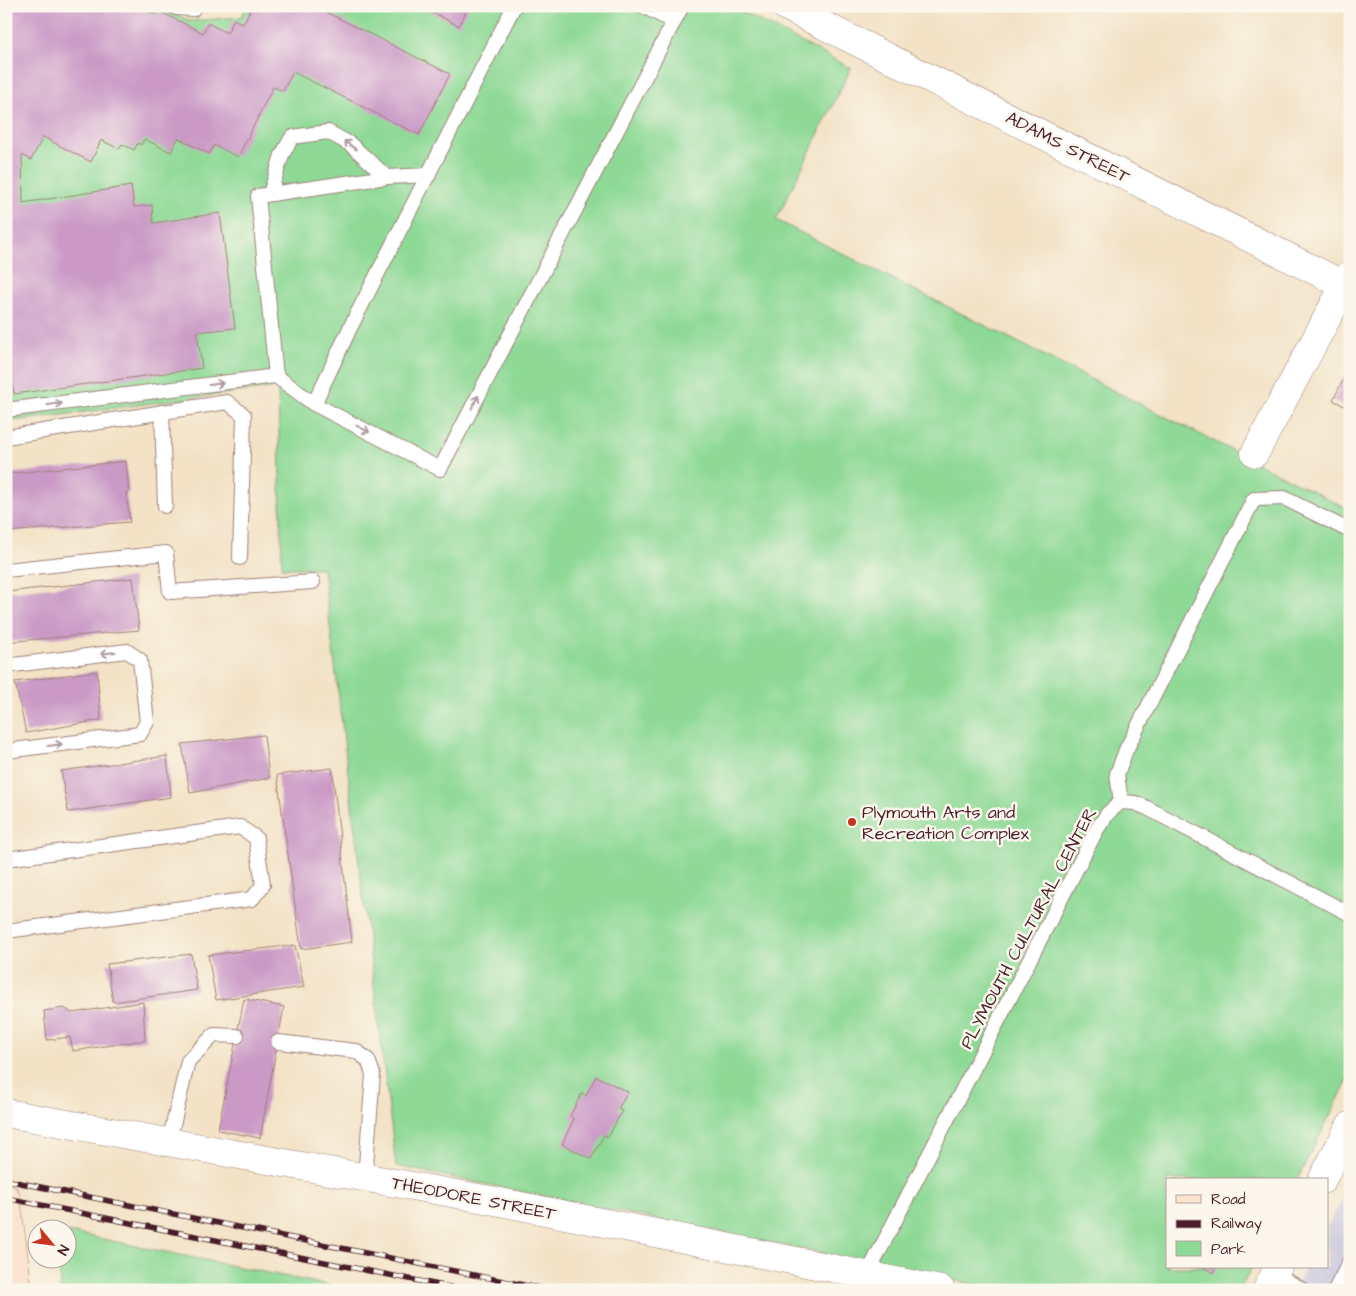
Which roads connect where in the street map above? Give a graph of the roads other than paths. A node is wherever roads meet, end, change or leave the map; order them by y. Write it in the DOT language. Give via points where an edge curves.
graph roads {
  1 [pos="173,6"];
  2 [pos="194,6"];
  3 [pos="514,6"];
  4 [pos="643,6"];
  5 [pos="682,6"];
  6 [pos="785,6"];
  7 [pos="674,22"];
  8 [pos="429,175"];
  9 [pos="388,177"];
  10 [pos="270,194"];
  11 [pos="1348,282"];
  12 [pos="276,376"];
  13 [pos="314,404"];
  14 [pos="6,410"];
  15 [pos="162,412"];
  16 [pos="6,436"];
  17 [pos="1255,453"];
  18 [pos="165,506"];
  19 [pos="1350,531"];
  20 [pos="240,558"];
  21 [pos="6,570"];
  22 [pos="313,582"];
  23 [pos="6,666"];
  24 [pos="6,751"];
  25 [pos="1121,802"];
  26 [pos="6,859"];
  27 [pos="1350,914"];
  28 [pos="6,931"];
  29 [pos="237,1036"];
  30 [pos="278,1042"];
  31 [pos="6,1113"];
  32 [pos="1350,1126"];
  33 [pos="169,1142"];
  34 [pos="364,1178"];
  35 [pos="1323,1178"];
  36 [pos="7,1214"];
  37 [pos="1350,1261"];
  38 [pos="867,1275"];
  39 [pos="1273,1277"];
  40 [pos="18,1290"];
  41 [pos="941,1290"];
  42 [pos="1302,1290"];
  43 [pos="1335,1290"];
  1 -- 2 [label="lane" via="193,9"];
  3 -- 8 [label="lane"];
  4 -- 7 [label="lane"];
  5 -- 7 [label="lane"];
  6 -- 11 [label="street, ADAMS STREET"];
  13 -- 7 [label="lane, one-way" via="440,469"];
  8 -- 9 [label="lane"];
  8 -- 13 [label="lane"];
  9 -- 10 [label="lane"];
  9 -- 10 [label="lane, one-way" via="350,144 328,132 292,137 282,155"];
  10 -- 12 [label="lane" via="258,196"];
  11 -- 17 [label="street"];
  12 -- 13 [label="lane"];
  14 -- 12 [label="lane, one-way"];
  15 -- 16 [label="lane"];
  15 -- 18 [label="lane"];
  15 -- 20 [label="lane" via="227,402 244,415"];
  19 -- 25 [label="lane" via="1284,498 1254,499 1126,750 1117,774"];
  21 -- 22 [label="lane" via="166,553 170,592"];
  24 -- 23 [label="lane, one-way" via="140,734 147,722 140,660 126,651"];
  25 -- 27 [label="lane, PLYMOUTH CULTURAL CENTER" via="1147,808"];
  25 -- 38 [label="lane, PLYMOUTH CULTURAL CENTER" via="1097,829"];
  26 -- 28 [label="lane" via="240,827 256,838 263,885 252,899"];
  29 -- 33 [label="lane" via="214,1035 188,1061"];
  30 -- 34 [label="lane" via="356,1051 368,1060 373,1074"];
  31 -- 33 [label="street, THEODORE STREET"];
  32 -- 35 [label="street"];
  33 -- 34 [label="street, THEODORE STREET"];
  34 -- 38 [label="street, THEODORE STREET"];
  36 -- 40 [label="main road"];
  37 -- 43 [label="lane"];
  38 -- 41 [label="street, THEODORE STREET"];
  39 -- 42 [label="lane"];
}
